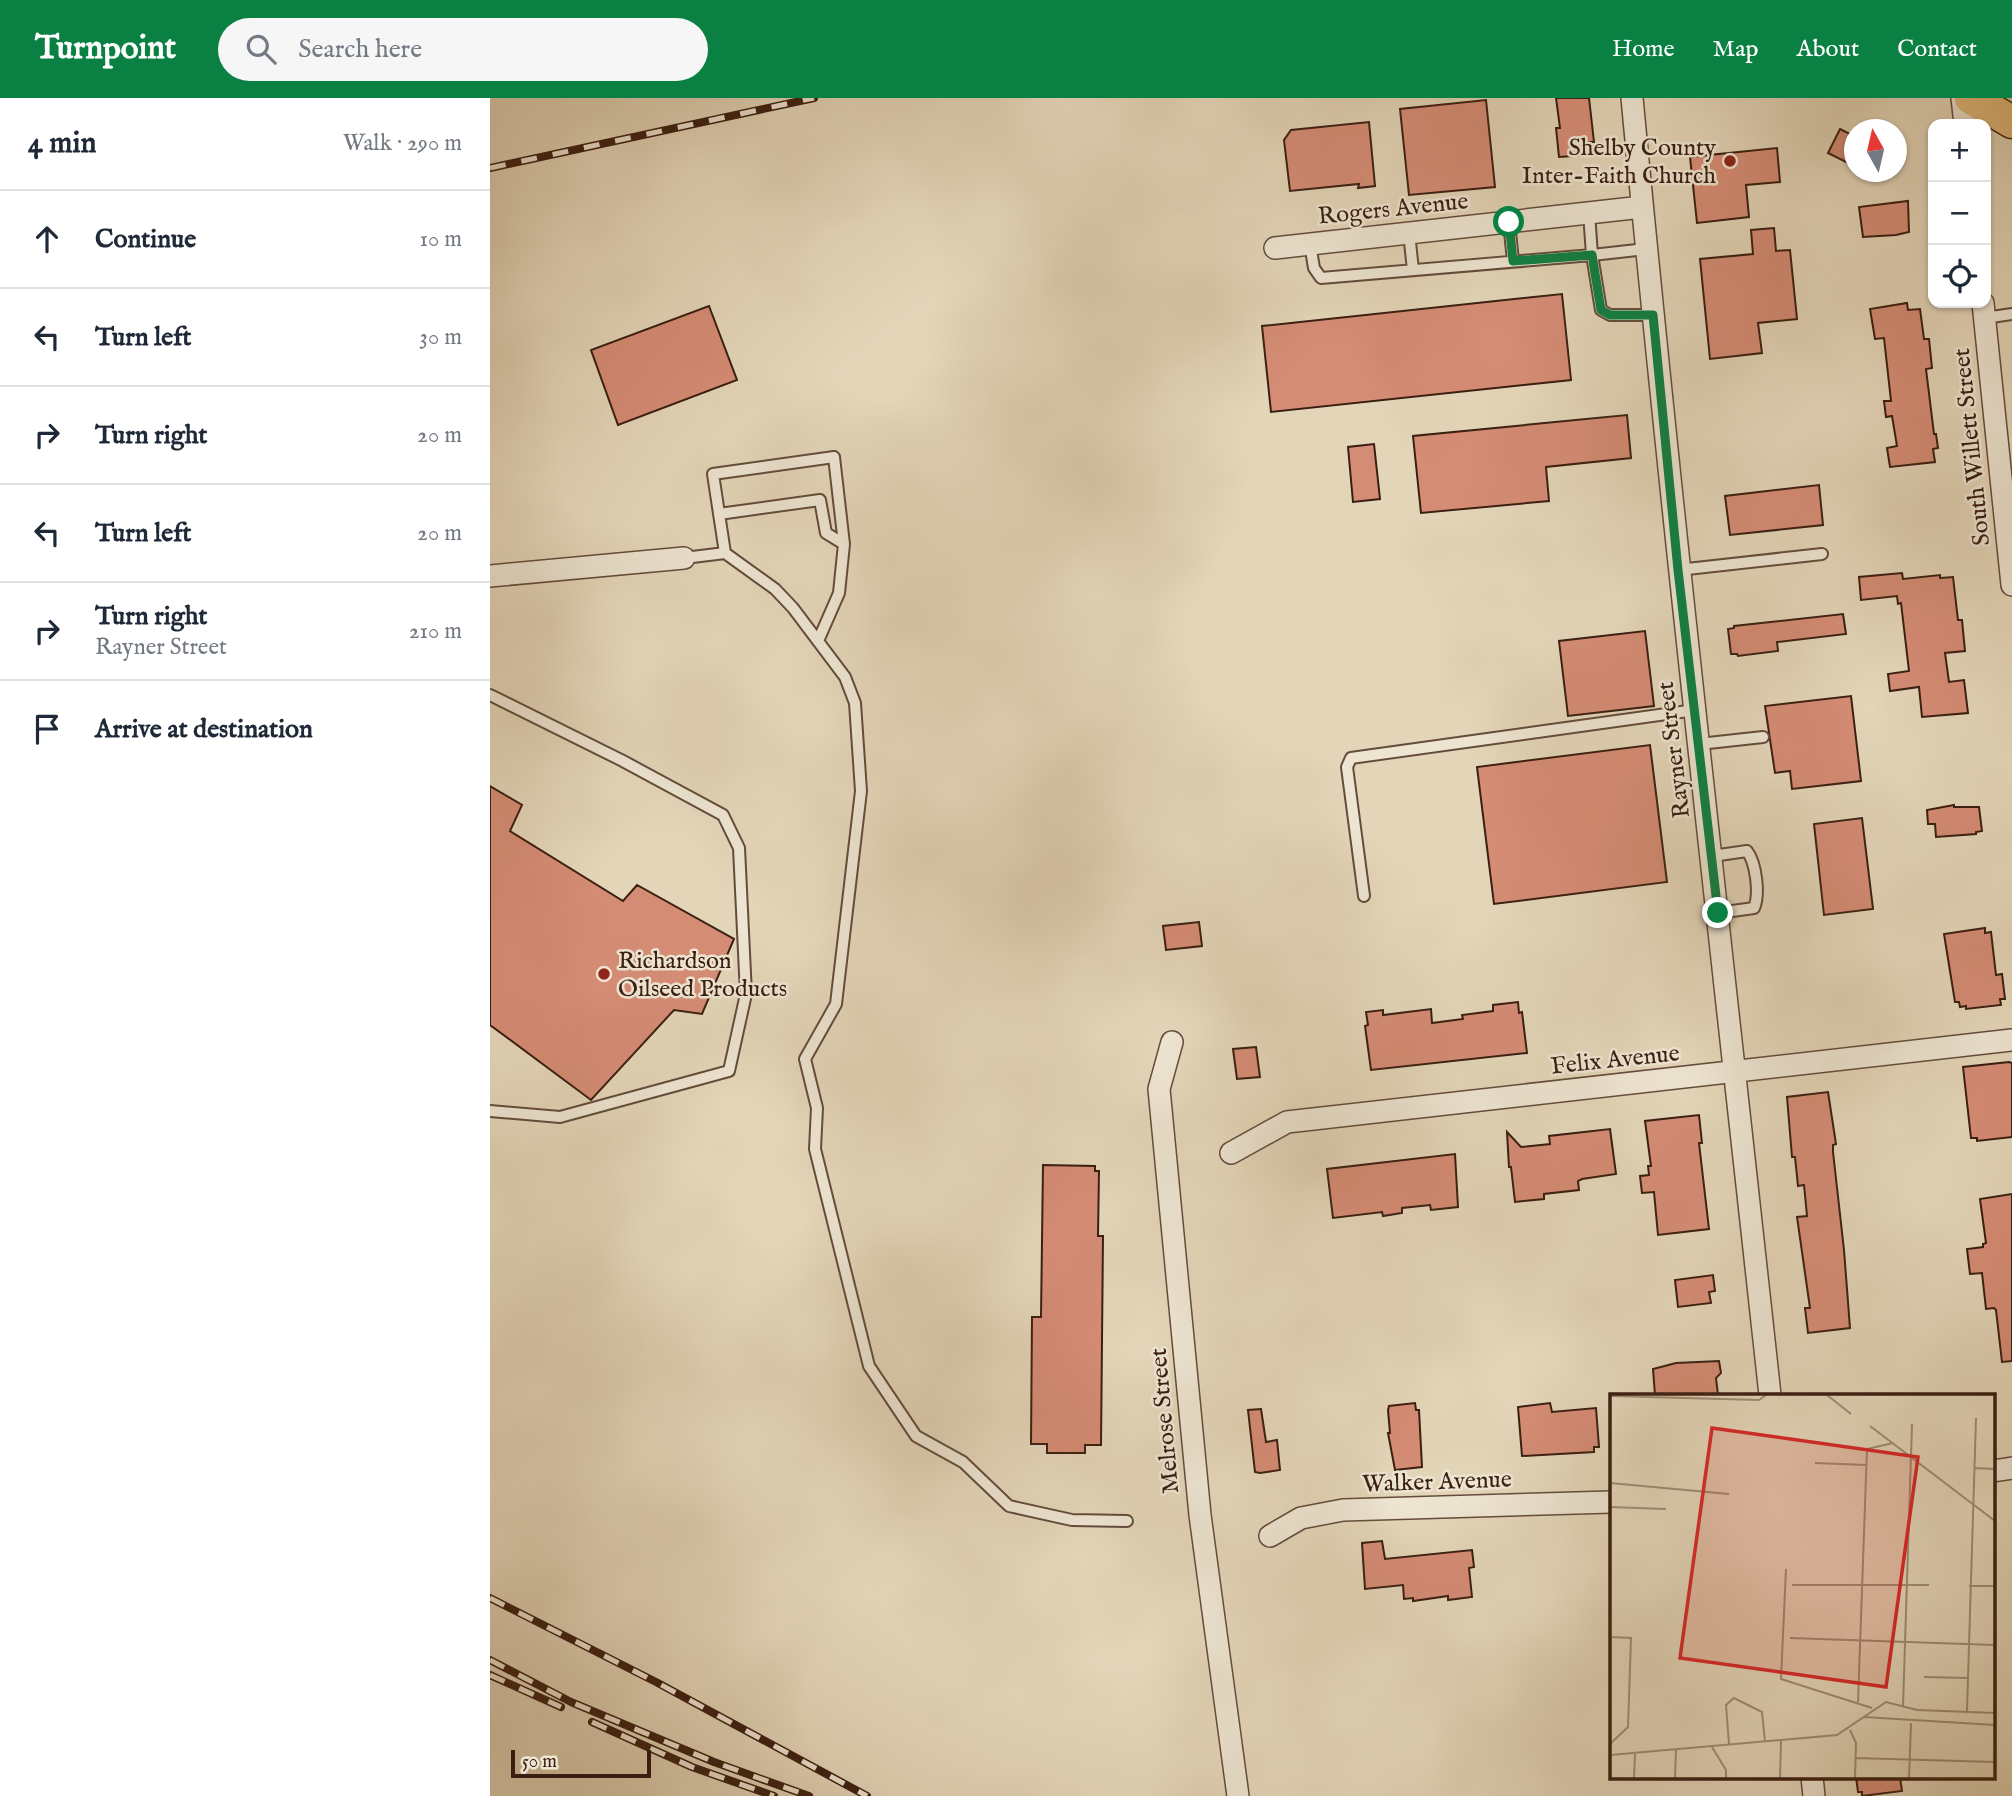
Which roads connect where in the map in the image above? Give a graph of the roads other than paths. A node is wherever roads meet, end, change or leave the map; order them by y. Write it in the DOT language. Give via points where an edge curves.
graph roads {
  1 [pos="1632,98"];
  2 [pos="1962,98"];
  3 [pos="1971,98"];
  4 [pos="1964,119"];
  5 [pos="2012,122"];
  6 [pos="1642,208"];
  7 [pos="1589,213"];
  8 [pos="1509,222"];
  9 [pos="1409,233"];
  10 [pos="1310,244"];
  11 [pos="1275,248"];
  12 [pos="1646,248"];
  13 [pos="1592,255"];
  14 [pos="1513,261"];
  15 [pos="1413,270"];
  16 [pos="1984,310"];
  17 [pos="2012,314"];
  18 [pos="1653,315"];
  19 [pos="719,514"];
  20 [pos="844,544"];
  21 [pos="725,553"];
  22 [pos="1822,554"];
  23 [pos="684,558"];
  24 [pos="1678,570"];
  25 [pos="490,576"];
  26 [pos="2012,585"];
  27 [pos="818,641"];
  28 [pos="490,695"];
  29 [pos="1695,710"];
  30 [pos="1763,737"];
  31 [pos="1699,744"];
  32 [pos="1712,856"];
  33 [pos="1364,896"];
  34 [pos="1718,913"];
  35 [pos="2012,1040"];
  36 [pos="1172,1042"];
  37 [pos="1735,1072"];
  38 [pos="490,1111"];
  39 [pos="1231,1153"];
  40 [pos="1770,1394"];
  41 [pos="2012,1468"];
  42 [pos="1994,1471"];
  43 [pos="1610,1502"];
  44 [pos="1127,1521"];
  45 [pos="1270,1536"];
  46 [pos="1812,1778"];
  47 [pos="1238,1796"];
  48 [pos="1814,1796"];
  1 -- 6 [label="street, Rayner Street"];
  2 -- 4 [label="street"];
  3 -- 5 [label="main road"];
  6 -- 7 [label="street, Rogers Avenue"];
  6 -- 12 [label="street, Rayner Street"];
  7 -- 8 [label="street, Rogers Avenue"];
  7 -- 13 [label="lane"];
  8 -- 9 [label="street, Rogers Avenue"];
  8 -- 14 [label="lane"];
  9 -- 10 [label="street, Rogers Avenue"];
  9 -- 15 [label="lane"];
  10 -- 11 [label="street, Rogers Avenue"];
  10 -- 15 [label="lane" via="1314,268 1321,278"];
  12 -- 13 [label="lane"];
  12 -- 18 [label="street, Rayner Street"];
  13 -- 14 [label="lane"];
  13 -- 18 [label="lane" via="1601,310 1610,315"];
  14 -- 15 [label="lane"];
  16 -- 17 [label="lane"];
  16 -- 26 [label="street, South Willett Street"];
  18 -- 24 [label="street, Rayner Street"];
  19 -- 20 [label="lane" via="820,500 827,533"];
  19 -- 20 [label="lane" via="713,474 834,457"];
  19 -- 21 [label="lane"];
  20 -- 27 [label="lane" via="839,593"];
  21 -- 23 [label="lane"];
  21 -- 27 [label="lane" via="775,590"];
  22 -- 24 [label="lane"];
  23 -- 25 [label="street"];
  24 -- 29 [label="street, Rayner Street"];
  27 -- 44 [label="lane" via="845,677 855,703 861,791 836,1004 805,1059 817,1108 815,1149 869,1366 916,1436 963,1462 1009,1506 1072,1520"];
  28 -- 38 [label="lane" via="723,815 739,848 746,994 729,1071 560,1117"];
  29 -- 31 [label="street, Rayner Street"];
  29 -- 33 [label="lane" via="1351,758 1348,779"];
  30 -- 31 [label="lane"];
  31 -- 32 [label="street, Rayner Street"];
  32 -- 34 [label="street, Rayner Street"];
  32 -- 34 [label="lane" via="1746,851 1752,857 1758,899 1754,908"];
  34 -- 37 [label="street, Rayner Street"];
  35 -- 37 [label="street, Felix Avenue"];
  36 -- 47 [label="street, Melrose Street" via="1159,1089 1200,1515"];
  37 -- 39 [label="street, Felix Avenue" via="1287,1122"];
  37 -- 40 [label="street, Rayner Street"];
  41 -- 42 [label="street"];
  43 -- 45 [label="street, Walker Avenue" via="1343,1510 1301,1518"];
  46 -- 48 [label="street"];
}
